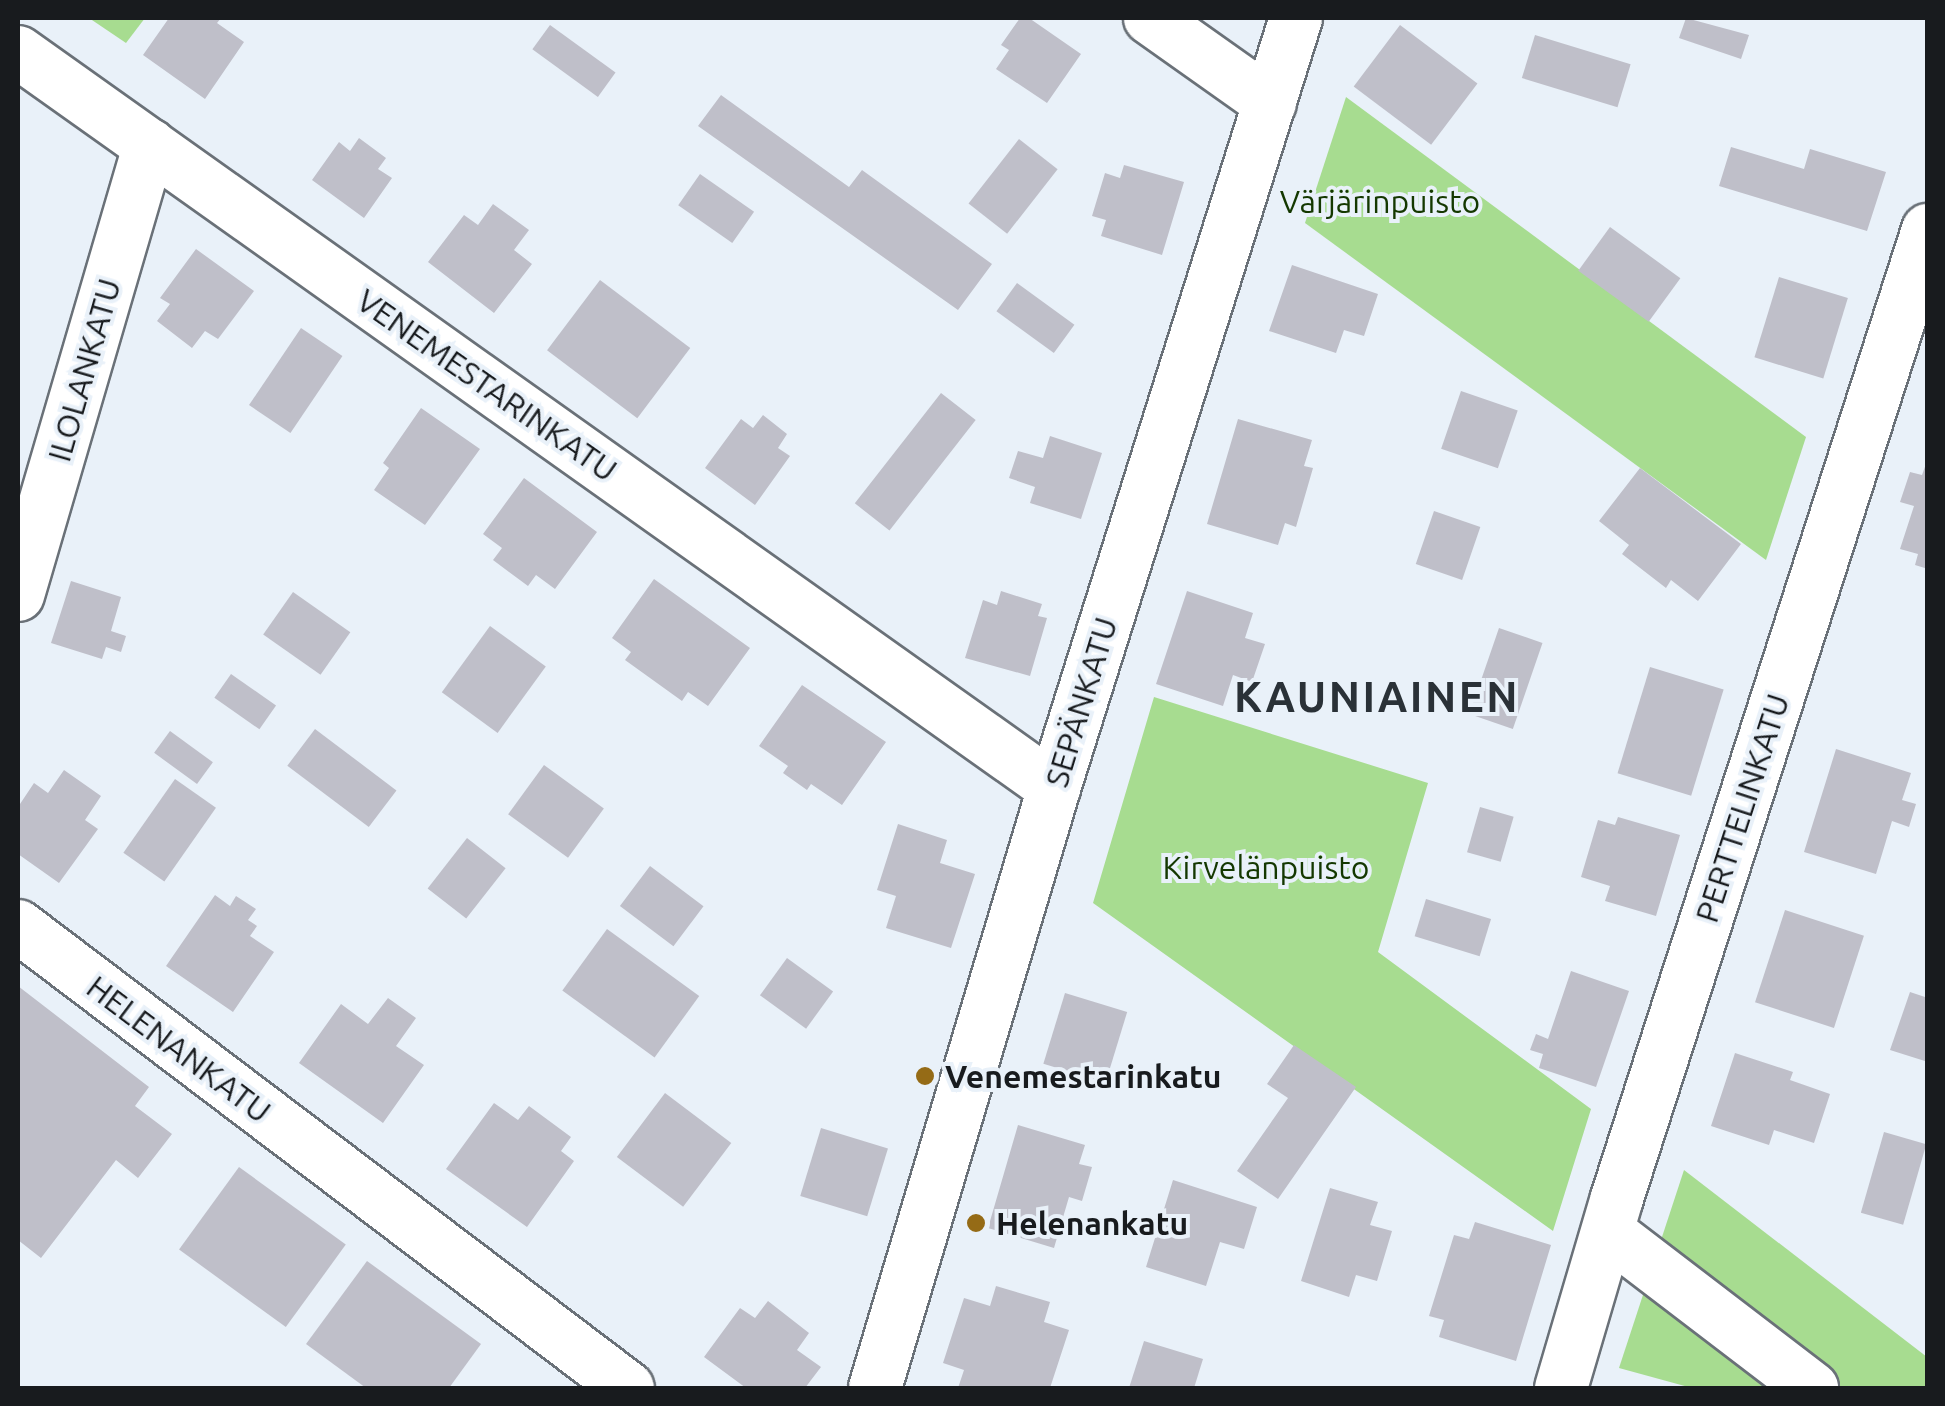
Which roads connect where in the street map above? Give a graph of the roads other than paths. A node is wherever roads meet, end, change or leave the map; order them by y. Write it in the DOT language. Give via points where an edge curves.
graph roads {
  1 [pos="1150,18"];
  2 [pos="1296,18"];
  3 [pos="18,52"];
  4 [pos="1270,103"];
  5 [pos="150,145"];
  6 [pos="1928,230"];
  7 [pos="1911,336"];
  8 [pos="18,595"];
  9 [pos="1054,788"];
  10 [pos="18,926"];
  11 [pos="1608,1232"];
  12 [pos="628,1388"];
  13 [pos="876,1388"];
  14 [pos="1561,1388"];
  15 [pos="1812,1388"];
  1 -- 4 [label="street"];
  2 -- 4 [label="street, SEPÄNKATU"];
  3 -- 5 [label="street, VENEMESTARINKATU"];
  4 -- 9 [label="street, SEPÄNKATU"];
  5 -- 8 [label="street, ILOLANKATU"];
  5 -- 9 [label="street, VENEMESTARINKATU"];
  6 -- 7 [label="street, PERTTELINKATU"];
  7 -- 11 [label="street, PERTTELINKATU"];
  9 -- 13 [label="street, SEPÄNKATU"];
  10 -- 12 [label="street, HELENANKATU"];
  11 -- 14 [label="street, PERTTELINKATU"];
  11 -- 15 [label="street"];
}
